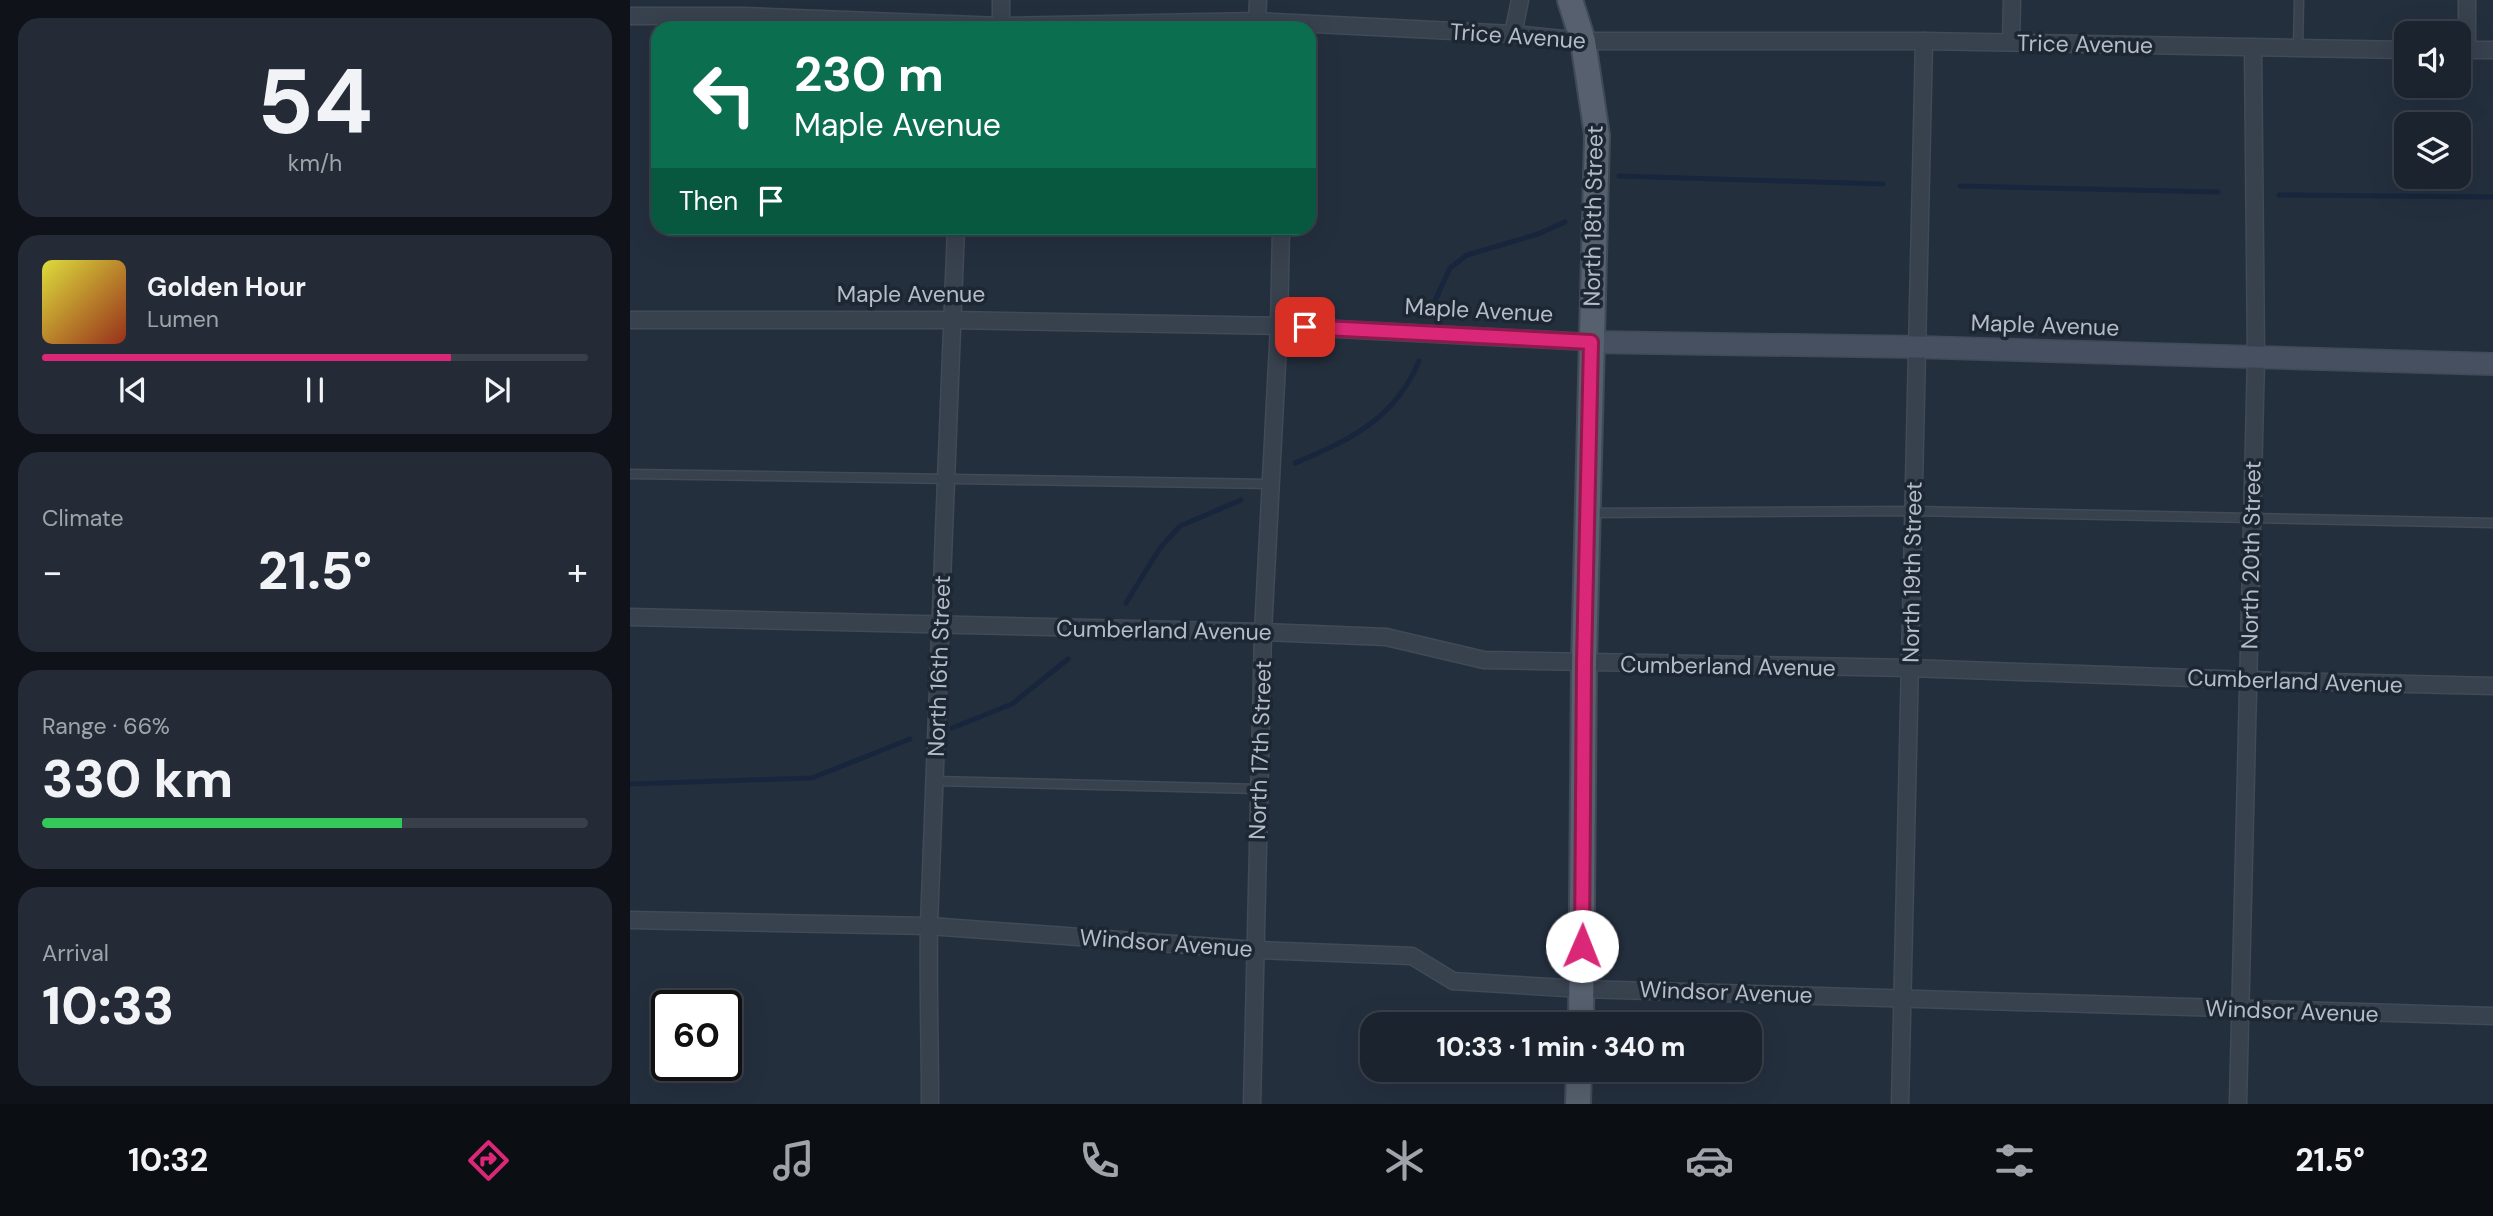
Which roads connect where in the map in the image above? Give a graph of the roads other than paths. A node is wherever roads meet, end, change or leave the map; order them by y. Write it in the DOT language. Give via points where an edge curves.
graph roads {
  1 [pos="734,0"];
  2 [pos="1002,0"];
  3 [pos="1258,0"];
  4 [pos="1520,0"];
  5 [pos="1570,0"];
  6 [pos="2012,0"];
  7 [pos="2299,0"];
  8 [pos="2467,0"];
  9 [pos="630,16"];
  10 [pos="734,18"];
  11 [pos="820,21"];
  12 [pos="1001,21"];
  13 [pos="1257,21"];
  14 [pos="2465,21"];
  15 [pos="1316,27"];
  16 [pos="1513,34"];
  17 [pos="1583,41"];
  18 [pos="1924,41"];
  19 [pos="2011,42"];
  20 [pos="2253,47"];
  21 [pos="2298,48"];
  22 [pos="2394,50"];
  23 [pos="2471,50"];
  24 [pos="2493,50"];
  25 [pos="956,235"];
  26 [pos="1281,235"];
  27 [pos="630,320"];
  28 [pos="953,320"];
  29 [pos="1279,326"];
  30 [pos="1591,342"];
  31 [pos="1917,347"];
  32 [pos="2256,358"];
  33 [pos="2493,364"];
  34 [pos="630,474"];
  35 [pos="945,481"];
  36 [pos="1271,484"];
  37 [pos="1913,511"];
  38 [pos="1587,513"];
  39 [pos="2252,517"];
  40 [pos="2493,523"];
  41 [pos="630,617"];
  42 [pos="939,624"];
  43 [pos="1264,632"];
  44 [pos="1584,664"];
  45 [pos="1910,668"];
  46 [pos="2248,680"];
  47 [pos="2493,686"];
  48 [pos="936,781"];
  49 [pos="1259,789"];
  50 [pos="630,920"];
  51 [pos="929,926"];
  52 [pos="1256,950"];
  53 [pos="1582,989"];
  54 [pos="1902,997"];
  55 [pos="2241,1010"];
  56 [pos="1581,1012"];
  57 [pos="2493,1016"];
  58 [pos="1579,1082"];
  59 [pos="930,1104"];
  60 [pos="1252,1104"];
  61 [pos="1578,1104"];
  62 [pos="1900,1104"];
  63 [pos="2238,1104"];
  1 -- 10 [label="street"];
  2 -- 12 [label="street"];
  3 -- 13 [label="street"];
  4 -- 16 [label="street"];
  5 -- 17 [label="main road, North 18th Street"];
  6 -- 19 [label="street"];
  7 -- 21 [label="lane"];
  8 -- 14 [label="street"];
  9 -- 10 [label="street, Trice Avenue"];
  10 -- 11 [label="street, Trice Avenue"];
  15 -- 16 [label="street, Trice Avenue"];
  16 -- 17 [label="street, Trice Avenue"];
  17 -- 18 [label="street, Trice Avenue"];
  17 -- 30 [label="main road, North 18th Street" via="1597,135"];
  18 -- 19 [label="street, Trice Avenue"];
  18 -- 31 [label="street, North 19th Street"];
  19 -- 20 [label="street, Trice Avenue"];
  20 -- 21 [label="street, Trice Avenue"];
  20 -- 32 [label="street, North 20th Street"];
  21 -- 22 [label="street, Trice Avenue"];
  23 -- 24 [label="street"];
  25 -- 28 [label="street, North 16th Street"];
  26 -- 29 [label="street, North 17th Street"];
  27 -- 28 [label="street, Maple Avenue"];
  28 -- 29 [label="street, Maple Avenue"];
  28 -- 35 [label="street, North 16th Street"];
  29 -- 30 [label="street, Maple Avenue"];
  29 -- 36 [label="street, North 17th Street"];
  30 -- 31 [label="street, Maple Avenue"];
  30 -- 38 [label="main road, North 18th Street"];
  31 -- 32 [label="street, Maple Avenue"];
  31 -- 37 [label="street, North 19th Street"];
  32 -- 33 [label="street, Maple Avenue"];
  32 -- 39 [label="street, North 20th Street"];
  34 -- 35 [label="lane"];
  35 -- 36 [label="lane"];
  35 -- 42 [label="street, North 16th Street"];
  36 -- 43 [label="street, North 17th Street"];
  37 -- 38 [label="lane"];
  37 -- 39 [label="lane"];
  37 -- 45 [label="street, North 19th Street"];
  38 -- 44 [label="main road, North 18th Street"];
  39 -- 40 [label="lane"];
  39 -- 46 [label="street, North 20th Street"];
  41 -- 42 [label="street, Cumberland Avenue"];
  42 -- 43 [label="street, Cumberland Avenue"];
  42 -- 48 [label="street, North 16th Street"];
  43 -- 44 [label="street, Cumberland Avenue" via="1387,637 1485,660"];
  43 -- 49 [label="street, North 17th Street"];
  44 -- 45 [label="street, Cumberland Avenue"];
  44 -- 53 [label="main road, North 18th Street"];
  45 -- 46 [label="street, Cumberland Avenue"];
  45 -- 54 [label="street, North 19th Street"];
  46 -- 47 [label="street, Cumberland Avenue"];
  46 -- 55 [label="street, North 20th Street"];
  48 -- 49 [label="lane"];
  48 -- 51 [label="street, North 16th Street"];
  49 -- 52 [label="street, North 17th Street"];
  50 -- 51 [label="street, Windsor Avenue"];
  51 -- 52 [label="street, Windsor Avenue"];
  51 -- 59 [label="street, North 16th Street"];
  52 -- 53 [label="street, Windsor Avenue" via="1412,956 1453,981"];
  52 -- 60 [label="street, North 17th Street"];
  53 -- 54 [label="street, Windsor Avenue"];
  53 -- 56 [label="main road, North 18th Street"];
  54 -- 55 [label="street, Windsor Avenue"];
  54 -- 62 [label="street, North 19th Street"];
  55 -- 57 [label="street, Windsor Avenue"];
  55 -- 63 [label="street, North 20th Street"];
  58 -- 61 [label="main road"];
}
